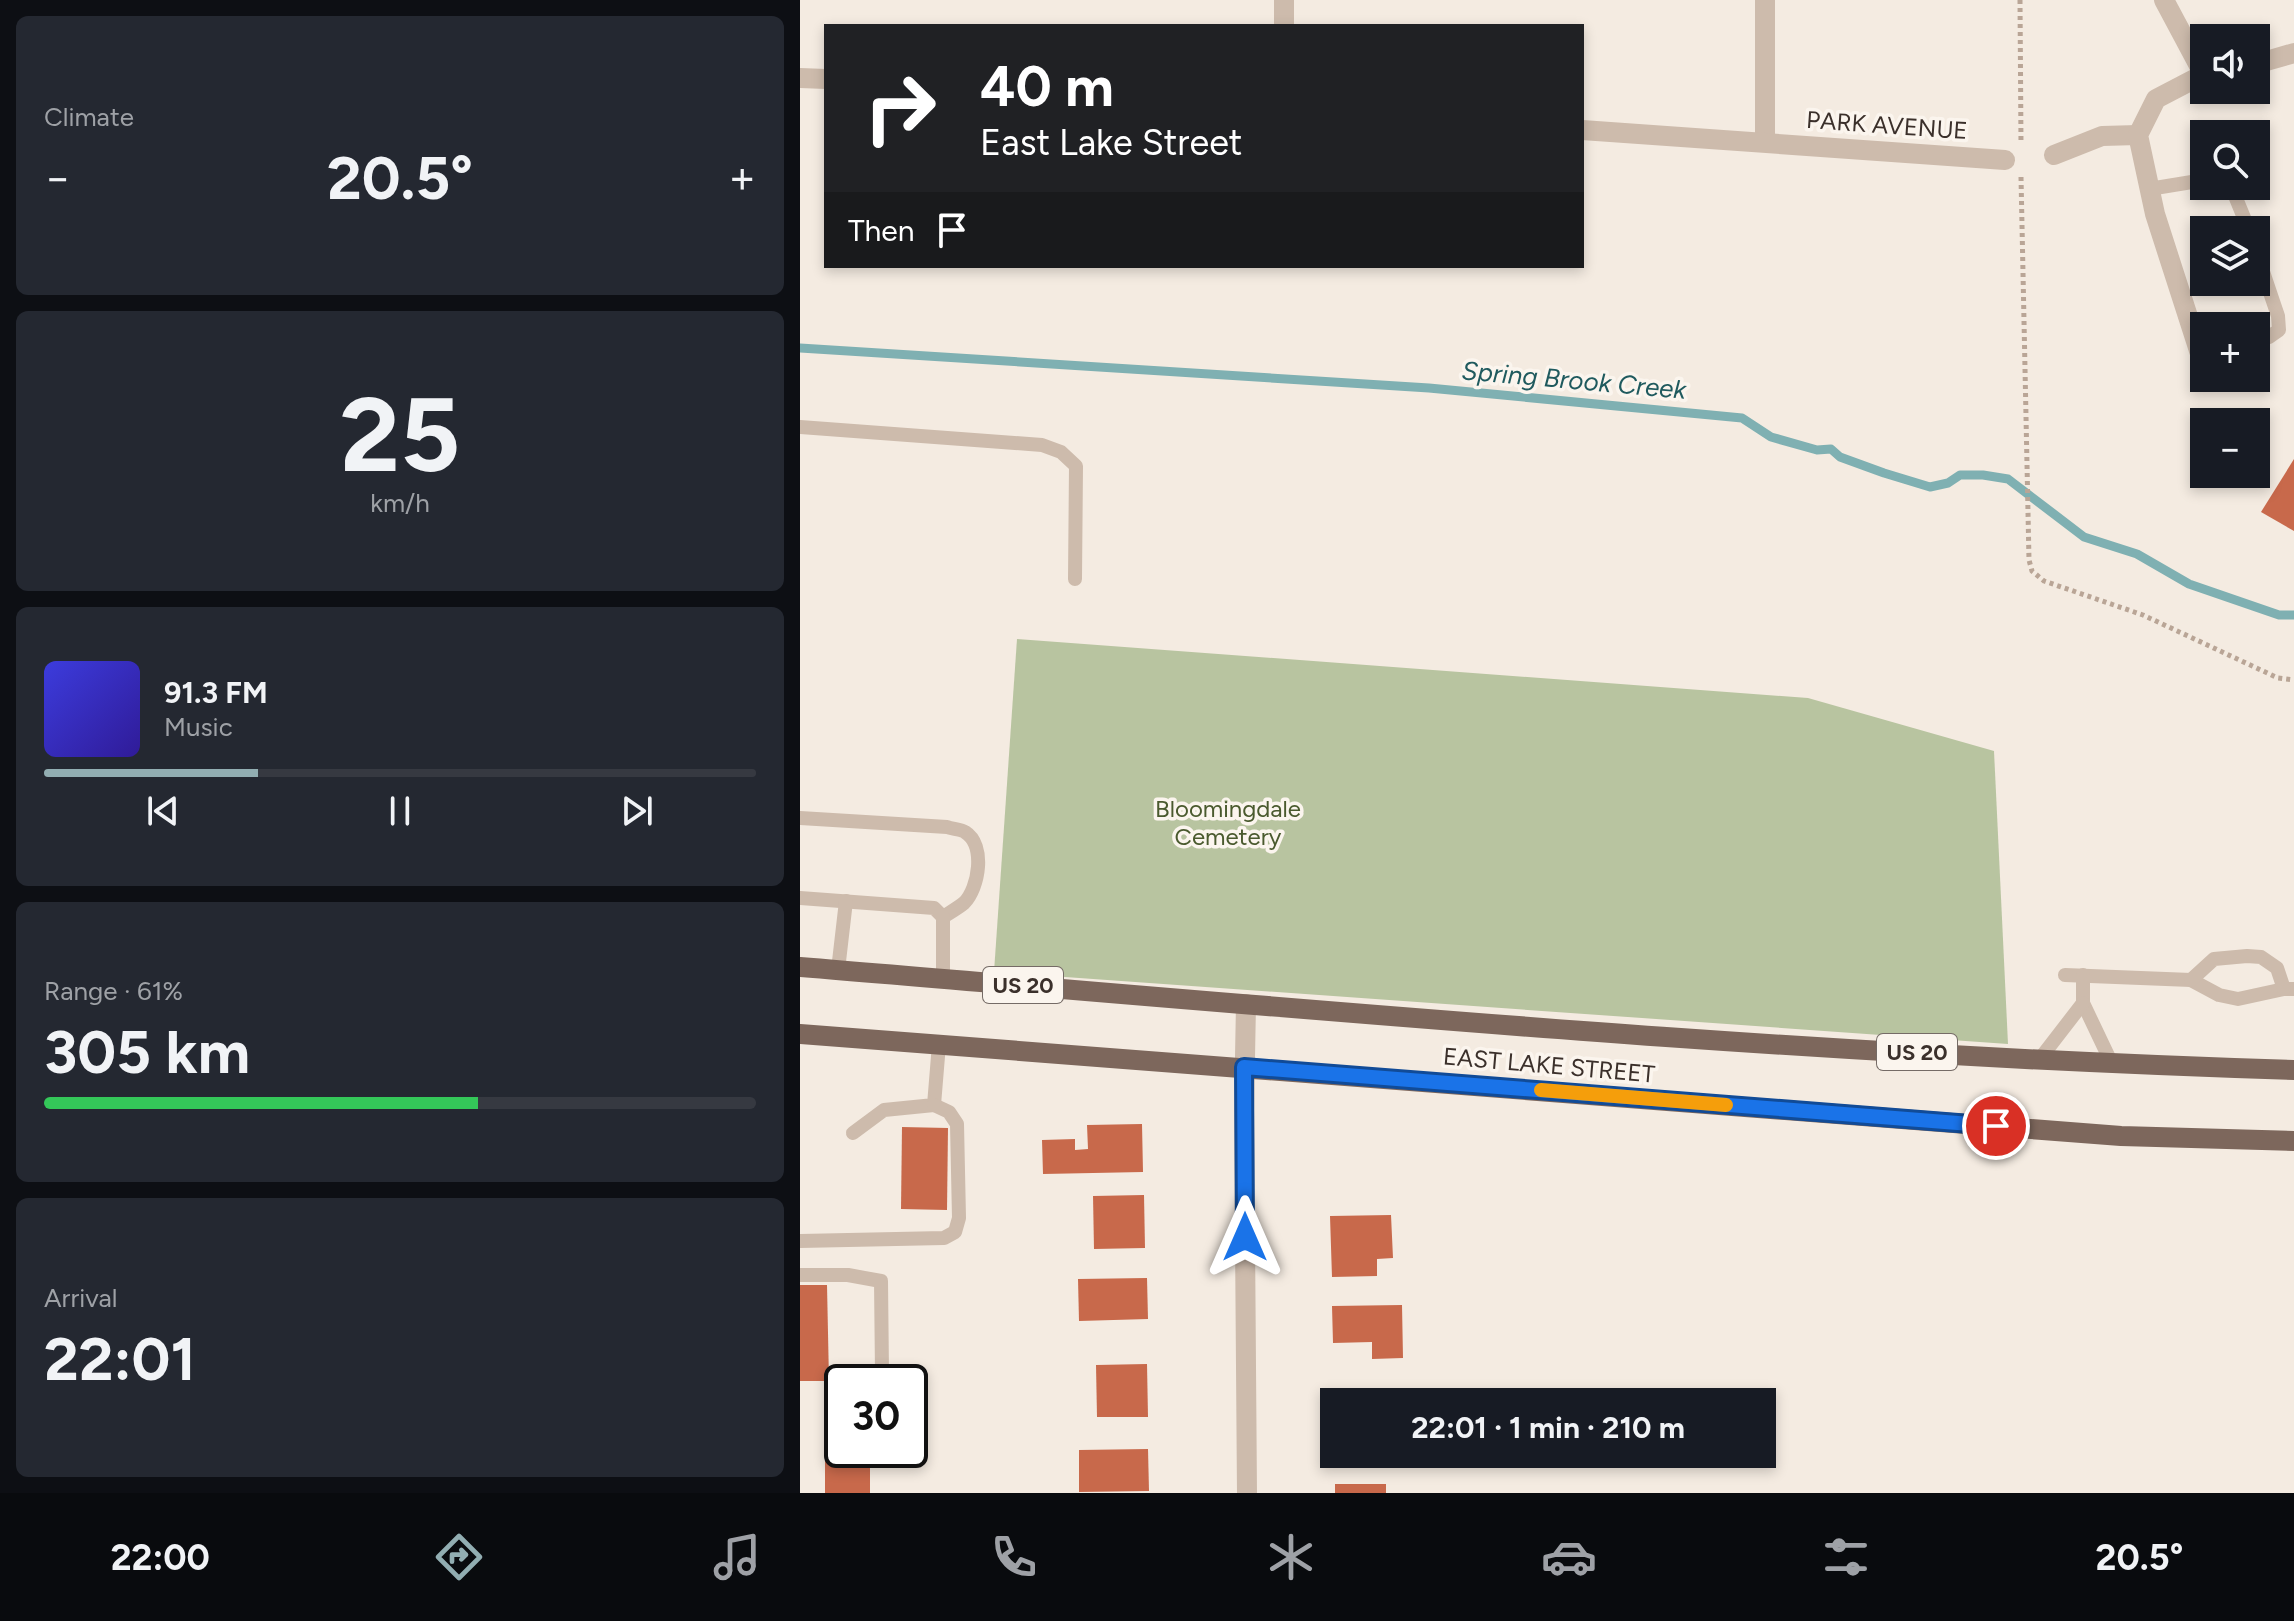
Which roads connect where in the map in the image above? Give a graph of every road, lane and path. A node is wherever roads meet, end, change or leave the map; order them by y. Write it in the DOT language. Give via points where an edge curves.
graph roads {
  1 [pos="1284,0"];
  2 [pos="1765,0"];
  3 [pos="2020,0"];
  4 [pos="2164,0"];
  5 [pos="1284,24"];
  6 [pos="2190,50"];
  7 [pos="2294,53"];
  8 [pos="2270,60"];
  9 [pos="800,78"];
  10 [pos="824,79"];
  11 [pos="2190,82"];
  12 [pos="1584,130"];
  13 [pos="2138,135"];
  14 [pos="1765,142"];
  15 [pos="2021,146"];
  16 [pos="2054,155"];
  17 [pos="2005,160"];
  18 [pos="2021,175"];
  19 [pos="2190,182"];
  20 [pos="2149,189"];
  21 [pos="2270,292"];
  22 [pos="2190,320"];
  23 [pos="2270,336"];
  24 [pos="800,427"];
  25 [pos="1075,579"];
  26 [pos="2294,680"];
  27 [pos="800,818"];
  28 [pos="800,898"];
  29 [pos="846,901"];
  30 [pos="943,917"];
  31 [pos="800,967"];
  32 [pos="838,970"];
  33 [pos="2065,975"];
  34 [pos="2083,975"];
  35 [pos="943,979"];
  36 [pos="2191,980"];
  37 [pos="2289,989"];
  38 [pos="2083,1003"];
  39 [pos="1246,1004"];
  40 [pos="800,1034"];
  41 [pos="939,1044"];
  42 [pos="2039,1060"];
  43 [pos="2112,1064"];
  44 [pos="1244,1067"];
  45 [pos="2294,1070"];
  46 [pos="934,1105"];
  47 [pos="853,1133"];
  48 [pos="2294,1141"];
  49 [pos="800,1241"];
  50 [pos="800,1275"];
  51 [pos="882,1364"];
  52 [pos="1247,1493"];
  1 -- 5 [label="street"];
  2 -- 14 [label="street"];
  3 -- 15 [label="path"];
  4 -- 6 [label="street"];
  7 -- 8 [label="street"];
  9 -- 10 [label="street"];
  11 -- 13 [label="street" via="2156,99"];
  12 -- 14 [label="street, PARK AVENUE"];
  13 -- 16 [label="street" via="2102,136"];
  13 -- 20 [label="street"];
  14 -- 17 [label="street, PARK AVENUE"];
  18 -- 26 [label="path" via="2032,571 2044,581 2143,615 2278,678"];
  19 -- 20 [label="lane"];
  20 -- 22 [label="street"];
  21 -- 23 [label="lane" via="2279,330"];
  24 -- 25 [label="lane" via="1042,445 1061,452 1076,466"];
  27 -- 30 [label="lane" via="965,832 975,843 975,884 966,901"];
  28 -- 29 [label="lane"];
  29 -- 30 [label="lane" via="934,908"];
  29 -- 32 [label="lane"];
  30 -- 35 [label="lane"];
  31 -- 32 [label="main road, EAST LAKE STREET / US 20"];
  32 -- 35 [label="main road, EAST LAKE STREET / US 20"];
  33 -- 34 [label="lane"];
  34 -- 36 [label="lane"];
  34 -- 38 [label="lane"];
  35 -- 39 [label="main road, EAST LAKE STREET / US 20"];
  36 -- 37 [label="lane" via="2238,999"];
  36 -- 37 [label="lane" via="2214,959 2261,957 2277,968"];
  38 -- 42 [label="lane"];
  38 -- 43 [label="lane"];
  39 -- 42 [label="main road, EAST LAKE STREET / US 20"];
  39 -- 44 [label="street"];
  40 -- 41 [label="main road, EAST LAKE STREET"];
  41 -- 44 [label="main road, EAST LAKE STREET"];
  41 -- 46 [label="lane"];
  42 -- 43 [label="main road, EAST LAKE STREET / US 20"];
  43 -- 45 [label="main road, EAST LAKE STREET / US 20"];
  44 -- 48 [label="main road, EAST LAKE STREET" via="2121,1136"];
  44 -- 52 [label="street"];
  46 -- 47 [label="lane" via="884,1110"];
  46 -- 49 [label="lane" via="949,1112 957,1124 955,1232 944,1238"];
  50 -- 51 [label="lane" via="881,1281"];
}
